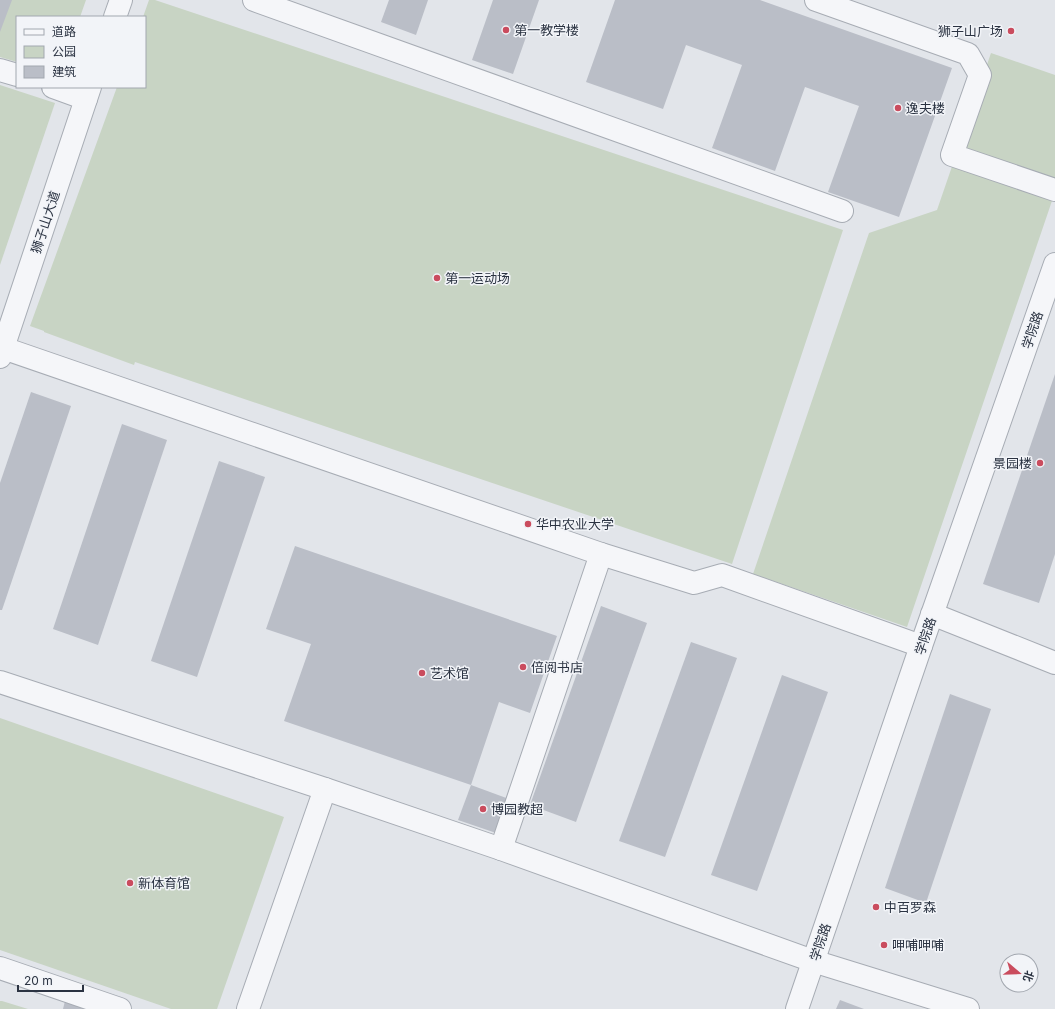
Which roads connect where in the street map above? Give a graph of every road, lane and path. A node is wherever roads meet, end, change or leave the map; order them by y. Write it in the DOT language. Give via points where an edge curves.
graph roads {
  1 [pos="121,0"];
  2 [pos="254,0"];
  3 [pos="816,0"];
  4 [pos="115,16"];
  5 [pos="0,70"];
  6 [pos="16,75"];
  7 [pos="59,88"];
  8 [pos="88,93"];
  9 [pos="1055,190"];
  10 [pos="842,211"];
  11 [pos="1055,264"];
  12 [pos="2,353"];
  13 [pos="601,554"];
  14 [pos="932,614"];
  15 [pos="921,646"];
  16 [pos="1055,663"];
  17 [pos="0,682"];
  18 [pos="325,789"];
  19 [pos="501,849"];
  20 [pos="813,961"];
  21 [pos="0,968"];
  22 [pos="120,1009"];
  23 [pos="248,1009"];
  24 [pos="797,1009"];
  25 [pos="968,1009"];
  1 -- 4 [label="street"];
  2 -- 10 [label="street"];
  3 -- 9 [label="street" via="968,54 980,75 952,155"];
  5 -- 6 [label="street"];
  7 -- 8 [label="street"];
  8 -- 12 [label="street, 狮子山大道"];
  11 -- 14 [label="street, 学院路"];
  12 -- 13 [label="street"];
  13 -- 15 [label="street" via="694,583 722,575"];
  13 -- 19 [label="street"];
  14 -- 15 [label="street, 学院路"];
  14 -- 16 [label="street"];
  15 -- 20 [label="street, 学院路"];
  17 -- 18 [label="street"];
  18 -- 19 [label="street"];
  18 -- 23 [label="street"];
  19 -- 20 [label="street"];
  20 -- 24 [label="street, 学院路"];
  20 -- 25 [label="street"];
  21 -- 22 [label="street"];
}
